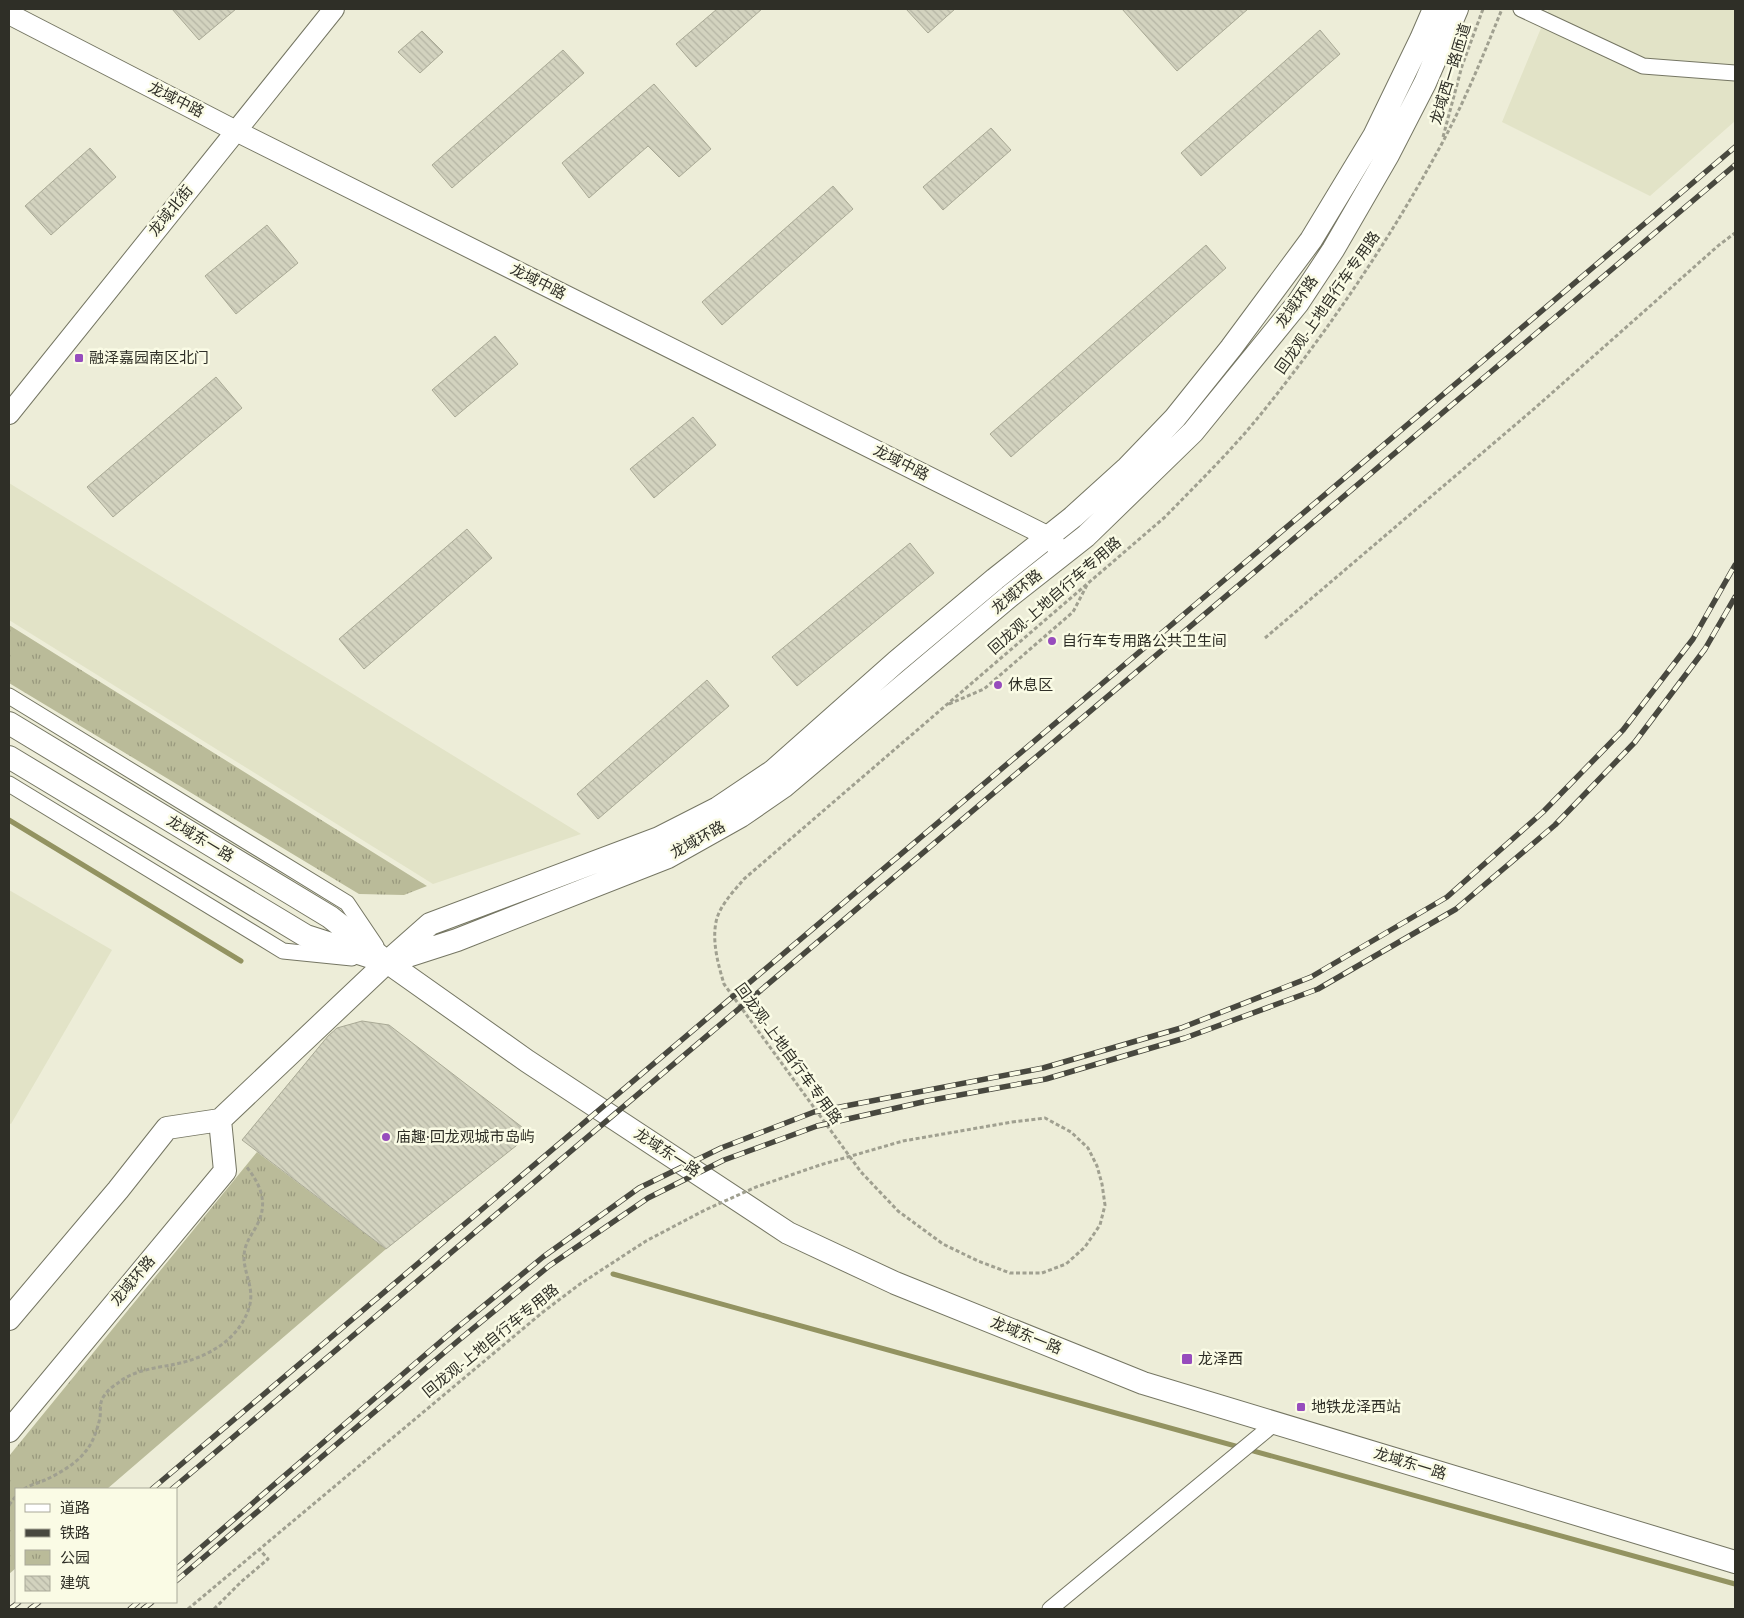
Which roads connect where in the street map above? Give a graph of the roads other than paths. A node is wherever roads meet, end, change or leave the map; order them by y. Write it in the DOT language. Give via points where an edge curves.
graph roads {
  1 [pos="334,9"];
  2 [pos="1434,9"];
  3 [pos="1458,9"];
  4 [pos="1521,9"];
  5 [pos="9,14"];
  6 [pos="1735,73"];
  7 [pos="236,131"];
  8 [pos="9,414"];
  9 [pos="1049,536"];
  10 [pos="1064,554"];
  11 [pos="9,696"];
  12 [pos="9,723"];
  13 [pos="9,758"];
  14 [pos="9,784"];
  15 [pos="386,962"];
  16 [pos="220,1120"];
  17 [pos="9,1319"];
  18 [pos="1275,1423"];
  19 [pos="9,1431"];
  20 [pos="1735,1562"];
  21 [pos="1050,1609"];
  1 -- 7 [label="street, 龙域北街"];
  2 -- 9 [label="main road, 龙域环路" via="1374,136 1311,240 1175,418 1126,468"];
  3 -- 10 [label="main road, 龙域环路" via="1388,155 1298,303 1193,432"];
  4 -- 6 [label="street" via="1643,66"];
  5 -- 7 [label="street, 龙域中路"];
  7 -- 8 [label="street, 龙域北街"];
  7 -- 9 [label="street, 龙域中路"];
  9 -- 10 [label="street, 龙域中路"];
  9 -- 15 [label="main road, 龙域环路" via="896,662 773,771 718,808 659,838 430,924"];
  10 -- 15 [label="main road, 龙域环路" via="783,787 741,816 668,857 458,940"];
  11 -- 15 [label="street" via="347,903"];
  12 -- 15 [label="main road, 龙域东一路" via="330,917"];
  13 -- 15 [label="main road, 龙域东一路" via="306,936"];
  14 -- 15 [label="street" via="283,951"];
  15 -- 16 [label="main road, 龙域环路"];
  15 -- 18 [label="main road, 龙域东一路" via="527,1061 788,1233 895,1283 1143,1383"];
  16 -- 17 [label="main road" via="167,1128"];
  16 -- 19 [label="main road, 龙域环路" via="225,1171"];
  18 -- 20 [label="main road, 龙域东一路"];
  18 -- 21 [label="street"];
}
